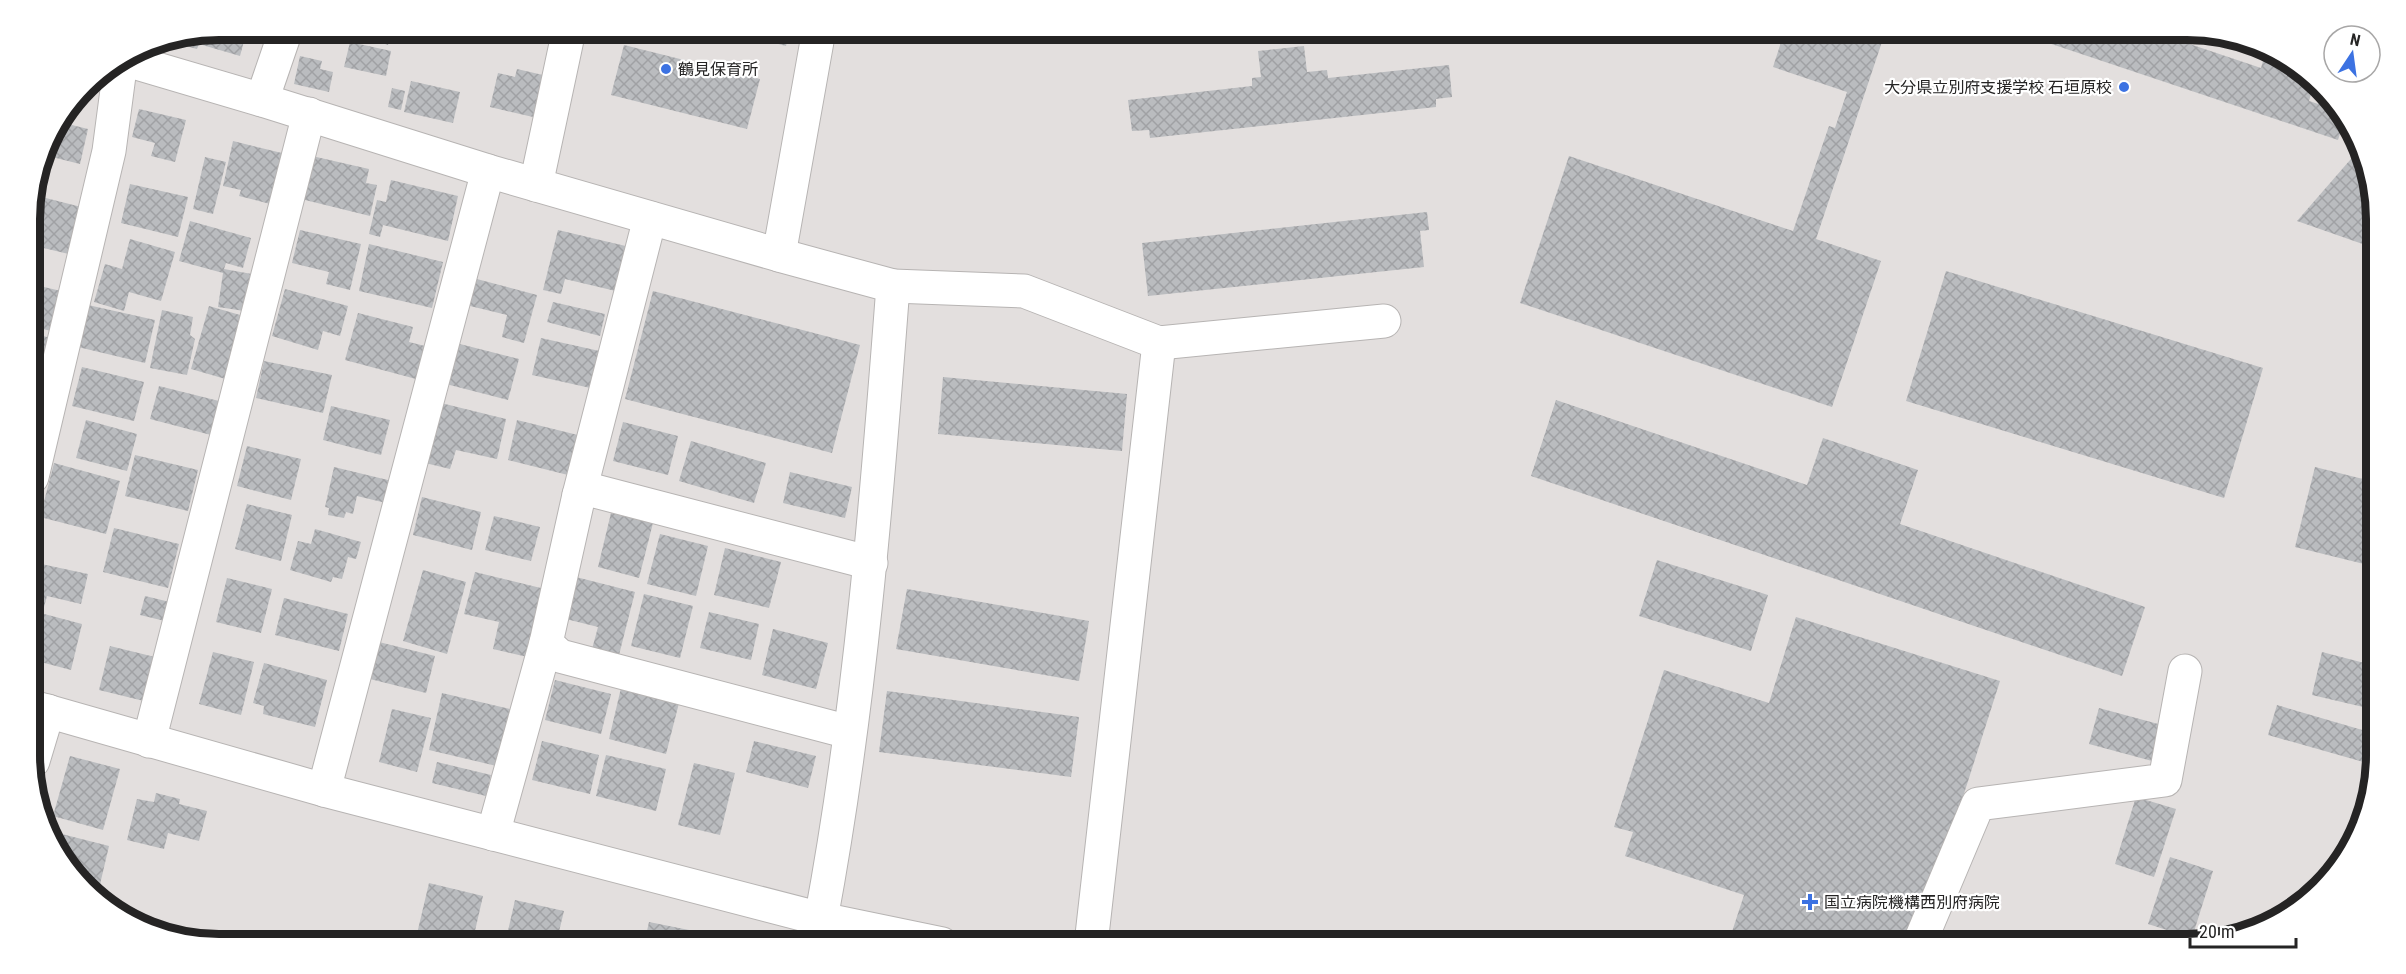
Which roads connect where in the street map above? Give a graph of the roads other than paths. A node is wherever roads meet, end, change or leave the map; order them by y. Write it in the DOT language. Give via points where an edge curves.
graph roads {
  1 [pos="283,40"];
  2 [pos="567,40"];
  3 [pos="817,40"];
  4 [pos="132,63"];
  5 [pos="121,71"];
  6 [pos="262,100"];
  7 [pos="309,114"];
  8 [pos="488,171"];
  9 [pos="536,185"];
  10 [pos="650,218"];
  11 [pos="779,255"];
  12 [pos="893,286"];
  13 [pos="1384,321"];
  14 [pos="1158,343"];
  15 [pos="41,441"];
  16 [pos="579,495"];
  17 [pos="871,563"];
  18 [pos="546,643"];
  19 [pos="2185,671"];
  20 [pos="40,709"];
  21 [pos="849,732"];
  22 [pos="150,741"];
  23 [pos="324,790"];
  24 [pos="493,834"];
  25 [pos="821,919"];
  26 [pos="1924,933"];
  27 [pos="892,934"];
  28 [pos="1092,934"];
  1 -- 6 [label="street"];
  2 -- 9 [label="street"];
  3 -- 11 [label="street"];
  4 -- 6 [label="street"];
  5 -- 15 [label="street" via="110,151"];
  6 -- 7 [label="street"];
  7 -- 8 [label="street"];
  7 -- 22 [label="street"];
  8 -- 9 [label="street"];
  8 -- 23 [label="street"];
  9 -- 10 [label="street"];
  10 -- 11 [label="street"];
  10 -- 16 [label="street"];
  11 -- 12 [label="street"];
  12 -- 14 [label="street" via="1024,291"];
  12 -- 17 [label="street"];
  13 -- 14 [label="street"];
  14 -- 28 [label="street"];
  16 -- 17 [label="street" via="591,490"];
  16 -- 18 [label="street"];
  17 -- 21 [label="street"];
  18 -- 21 [label="street" via="560,656"];
  18 -- 24 [label="street"];
  19 -- 26 [label="street" via="2164,780 1978,804"];
  20 -- 22 [label="street"];
  21 -- 25 [label="street"];
  22 -- 23 [label="street"];
  23 -- 24 [label="street"];
  24 -- 25 [label="street"];
  25 -- 27 [label="street"];
}
